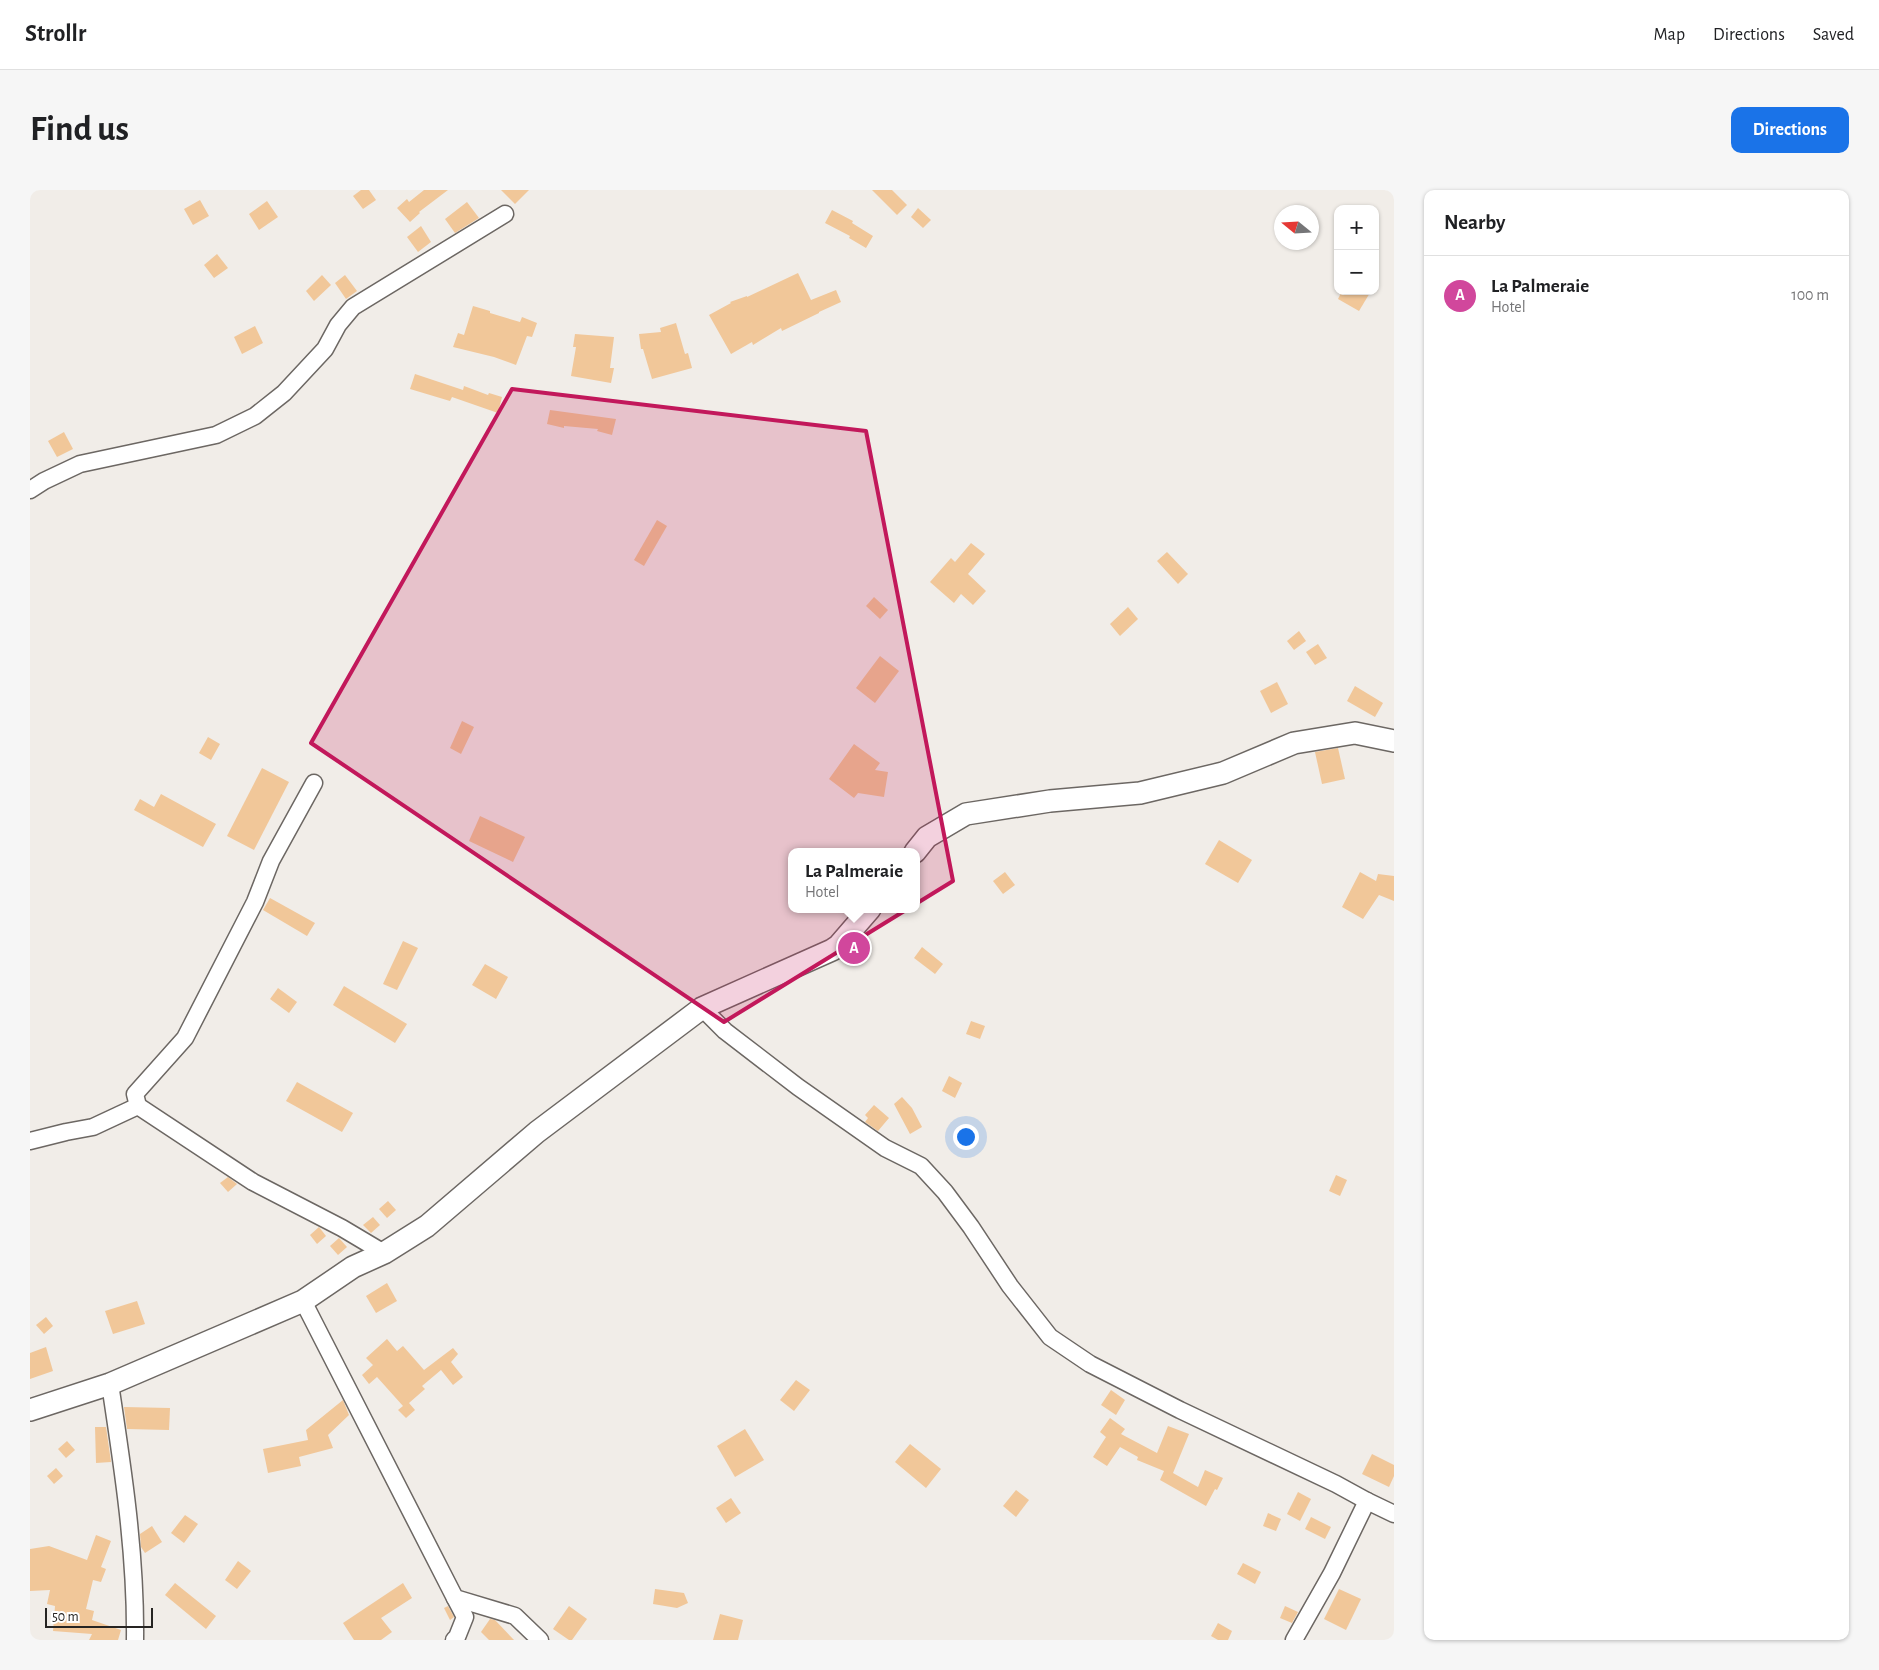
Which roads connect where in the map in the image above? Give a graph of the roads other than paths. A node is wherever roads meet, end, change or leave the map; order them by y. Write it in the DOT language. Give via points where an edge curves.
graph roads {
  1 [pos="505,214"];
  2 [pos="30,490"];
  3 [pos="1394,741"];
  4 [pos="314,783"];
  5 [pos="918,848"];
  6 [pos="867,913"];
  7 [pos="702,1008"];
  8 [pos="138,1106"];
  9 [pos="30,1141"];
  10 [pos="384,1253"];
  11 [pos="302,1301"];
  12 [pos="110,1384"];
  13 [pos="30,1410"];
  14 [pos="1367,1501"];
  15 [pos="1394,1514"];
  16 [pos="455,1598"];
  17 [pos="135,1640"];
  18 [pos="454,1640"];
  19 [pos="540,1640"];
  20 [pos="1294,1640"];
  1 -- 2 [label="street" via="353,307 325,349 284,393 255,416 216,435 80,464"];
  3 -- 5 [label="street" via="1355,733 1294,743 1223,773 1140,793 1050,801 966,814 927,837"];
  4 -- 8 [label="street" via="271,861 256,902 185,1038 135,1094"];
  6 -- 7 [label="street" via="832,950"];
  7 -- 10 [label="street" via="537,1132 427,1226"];
  7 -- 14 [label="street" via="725,1031 798,1087 885,1148 921,1166 945,1192 1050,1337 1090,1364"];
  8 -- 9 [label="street" via="93,1127"];
  8 -- 10 [label="street" via="253,1182"];
  10 -- 11 [label="street" via="353,1268"];
  11 -- 12 [label="street"];
  11 -- 16 [label="street"];
  12 -- 13 [label="street"];
  12 -- 17 [label="street" via="129,1513 136,1604"];
  14 -- 15 [label="street"];
  14 -- 20 [label="street"];
  16 -- 18 [label="street" via="466,1617"];
  16 -- 19 [label="street" via="515,1616"];
}
